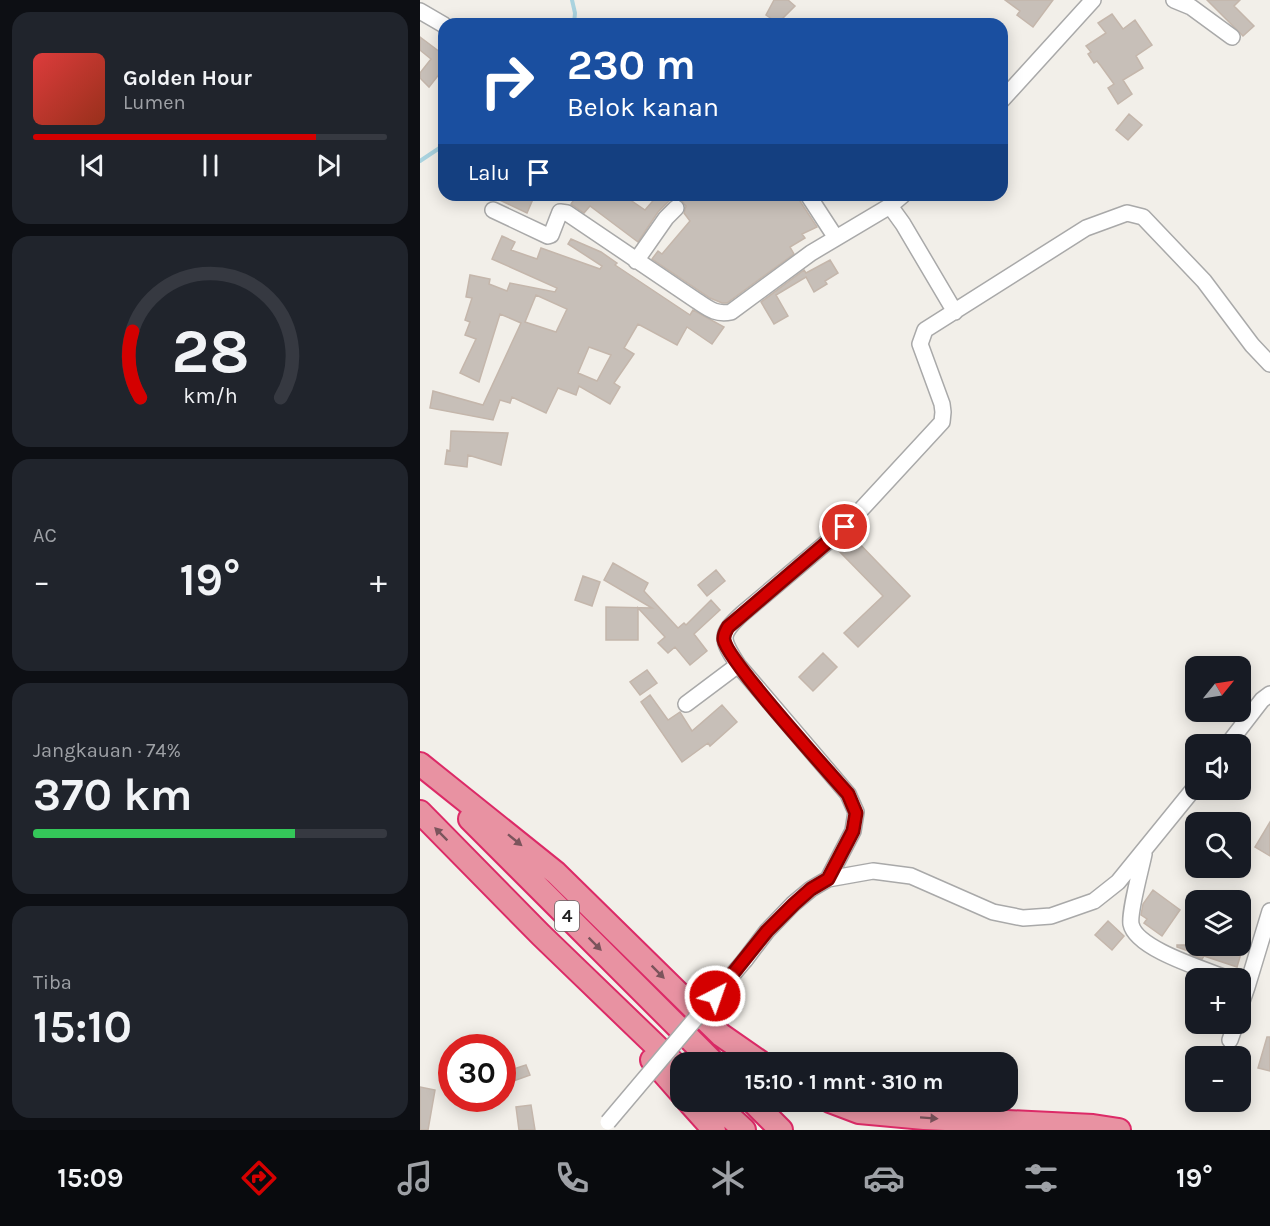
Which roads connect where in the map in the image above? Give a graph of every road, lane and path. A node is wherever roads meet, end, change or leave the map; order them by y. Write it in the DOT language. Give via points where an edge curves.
graph roads {
  1 [pos="1093,0"];
  2 [pos="1174,0"];
  3 [pos="420,11"];
  4 [pos="438,22"];
  5 [pos="1232,37"];
  6 [pos="1008,93"];
  7 [pos="812,201"];
  8 [pos="896,201"];
  9 [pos="890,206"];
  10 [pos="676,208"];
  11 [pos="493,210"];
  12 [pos="836,238"];
  13 [pos="636,261"];
  14 [pos="955,312"];
  15 [pos="1270,364"];
  16 [pos="738,665"];
  17 [pos="1270,694"];
  18 [pos="686,704"];
  19 [pos="1236,734"];
  20 [pos="420,764"];
  21 [pos="420,770"];
  22 [pos="1185,800"];
  23 [pos="420,812"];
  24 [pos="1144,851"];
  25 [pos="828,879"];
  26 [pos="1270,911"];
  27 [pos="541,935"];
  28 [pos="1202,968"];
  29 [pos="1250,968"];
  30 [pos="1232,1034"];
  31 [pos="1230,1040"];
  32 [pos="703,1052"];
  33 [pos="746,1052"];
  34 [pos="670,1059"];
  35 [pos="670,1081"];
  36 [pos="698,1112"];
  37 [pos="725,1112"];
  38 [pos="763,1112"];
  39 [pos="859,1112"];
  40 [pos="606,1126"];
  41 [pos="714,1130"];
  42 [pos="744,1130"];
  43 [pos="781,1130"];
  44 [pos="1119,1130"];
  1 -- 6 [label="street"];
  2 -- 5 [label="street" via="1191,7"];
  3 -- 4 [label="street"];
  7 -- 12 [label="street"];
  8 -- 9 [label="street"];
  9 -- 12 [label="street"];
  9 -- 14 [label="street"];
  10 -- 13 [label="street"];
  11 -- 13 [label="street" via="548,236 562,212"];
  12 -- 13 [label="street" via="723,314 717,314"];
  14 -- 15 [label="street" via="1086,228 1127,213 1143,217 1204,281"];
  14 -- 16 [label="street" via="925,330 920,344 942,404 942,422 845,527 728,627 724,640"];
  16 -- 18 [label="street"];
  16 -- 25 [label="street" via="848,794 856,813 853,831"];
  17 -- 19 [label="street"];
  20 -- 33 [label="highway, one-way" via="556,873 721,1035"];
  21 -- 32 [label="highway, 4, one-way"];
  22 -- 24 [label="street"];
  27 -- 23 [label="highway, 4, one-way"];
  24 -- 25 [label="street" via="1118,882 1094,901 1051,915 1023,918 993,912 911,876 873,871"];
  24 -- 28 [label="street" via="1131,918 1136,934 1158,950"];
  25 -- 40 [label="street, bridge" via="811,889 767,931"];
  26 -- 29 [label="street"];
  27 -- 34 [label="highway, 4"];
  27 -- 35 [label="highway"];
  30 -- 31 [label="street"];
  36 -- 41 [label="highway"];
  37 -- 42 [label="highway"];
  38 -- 43 [label="highway"];
  39 -- 44 [label="highway, one-way"];
}
